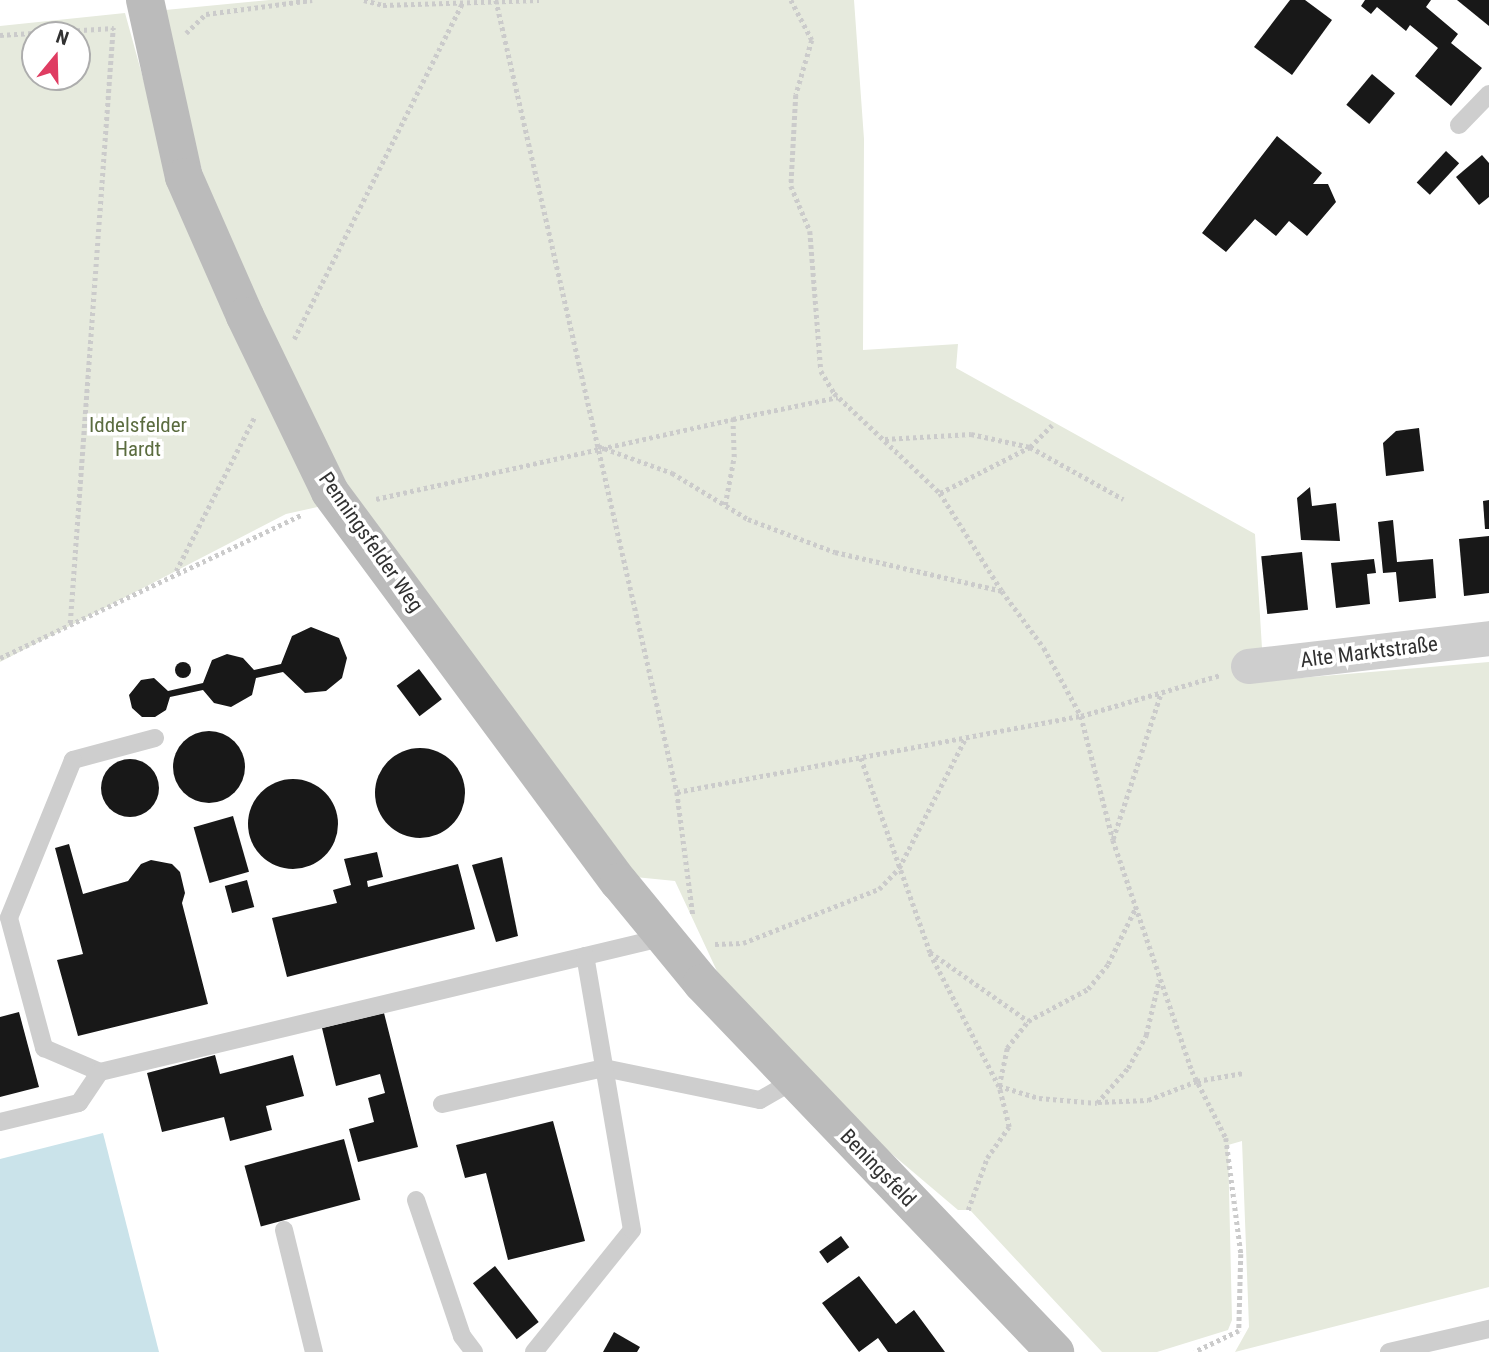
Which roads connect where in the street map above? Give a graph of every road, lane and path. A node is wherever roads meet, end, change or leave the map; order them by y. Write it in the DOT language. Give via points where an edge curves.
graph roads {
  1 [pos="312,0"];
  2 [pos="364,0"];
  3 [pos="539,0"];
  4 [pos="791,0"];
  5 [pos="496,1"];
  6 [pos="463,2"];
  7 [pos="136,20"];
  8 [pos="0,36"];
  9 [pos="1489,94"];
  10 [pos="1459,125"];
  11 [pos="275,378"];
  12 [pos="838,397"];
  13 [pos="733,419"];
  14 [pos="1052,425"];
  15 [pos="884,439"];
  16 [pos="598,446"];
  17 [pos="1031,447"];
  18 [pos="940,494"];
  19 [pos="1123,499"];
  20 [pos="724,505"];
  21 [pos="341,506"];
  22 [pos="176,571"];
  23 [pos="1002,591"];
  24 [pos="70,624"];
  25 [pos="1489,638"];
  26 [pos="0,658"];
  27 [pos="1248,666"];
  28 [pos="1161,693"];
  29 [pos="1082,716"];
  30 [pos="155,738"];
  31 [pos="965,738"];
  32 [pos="861,758"];
  33 [pos="677,792"];
  34 [pos="1113,840"];
  35 [pos="899,868"];
  36 [pos="1136,906"];
  37 [pos="679,928"];
  38 [pos="930,952"];
  39 [pos="585,956"];
  40 [pos="1160,977"];
  41 [pos="702,984"];
  42 [pos="1028,1021"];
  43 [pos="604,1068"];
  44 [pos="100,1072"];
  45 [pos="1243,1073"];
  46 [pos="794,1080"];
  47 [pos="1197,1081"];
  48 [pos="999,1086"];
  49 [pos="1097,1102"];
  50 [pos="442,1104"];
  51 [pos="0,1122"];
  52 [pos="416,1200"];
  53 [pos="284,1230"];
  54 [pos="947,1240"];
  55 [pos="1489,1329"];
  56 [pos="314,1352"];
  57 [pos="474,1352"];
  58 [pos="534,1352"];
  59 [pos="1055,1352"];
  60 [pos="1195,1352"];
  61 [pos="1389,1352"];
  1 -- 7 [label="path" via="206,14 189,33"];
  2 -- 6 [label="path" via="383,5"];
  3 -- 5 [label="path"];
  4 -- 12 [label="path" via="811,40 796,95 791,186 810,231 821,371"];
  5 -- 6 [label="path"];
  5 -- 16 [label="path"];
  6 -- 11 [label="path"];
  7 -- 8 [label="path"];
  7 -- 11 [label="street, Penningsfelder Weg" via="184,177"];
  7 -- 24 [label="path"];
  9 -- 10 [label="lane"];
  11 -- 21 [label="street, Penningsfelder Weg"];
  11 -- 22 [label="path"];
  12 -- 13 [label="path"];
  12 -- 15 [label="path"];
  13 -- 16 [label="path"];
  13 -- 20 [label="path" via="734,457"];
  14 -- 17 [label="path"];
  15 -- 17 [label="path" via="971,434"];
  15 -- 18 [label="path"];
  16 -- 20 [label="path" via="672,473"];
  16 -- 21 [label="path"];
  16 -- 33 [label="path"];
  17 -- 18 [label="path"];
  17 -- 19 [label="path"];
  18 -- 23 [label="path"];
  20 -- 23 [label="path" via="748,519 835,552"];
  21 -- 24 [label="path" via="290,517"];
  21 -- 37 [label="street, Penningsfelder Weg" via="619,882"];
  23 -- 29 [label="path" via="1044,648"];
  24 -- 26 [label="path"];
  25 -- 27 [label="street, Alte Marktstraße"];
  27 -- 28 [label="path"];
  28 -- 29 [label="path"];
  28 -- 34 [label="path"];
  29 -- 31 [label="path"];
  29 -- 34 [label="path"];
  30 -- 44 [label="lane" via="73,760 9,918 44,1048"];
  31 -- 32 [label="path"];
  31 -- 35 [label="path"];
  32 -- 33 [label="path"];
  32 -- 35 [label="path"];
  33 -- 37 [label="path"];
  34 -- 36 [label="path"];
  35 -- 38 [label="path"];
  35 -- 41 [label="path" via="879,889 743,943 697,945"];
  36 -- 40 [label="path"];
  36 -- 42 [label="path" via="1108,964 1088,989"];
  37 -- 39 [label="lane"];
  37 -- 41 [label="street, Penningsfelder Weg"];
  38 -- 42 [label="path"];
  38 -- 48 [label="path"];
  39 -- 43 [label="lane"];
  39 -- 44 [label="lane"];
  40 -- 47 [label="path"];
  40 -- 49 [label="path" via="1146,1035 1128,1068"];
  41 -- 46 [label="street, Beningsfeld"];
  42 -- 48 [label="path" via="1007,1048"];
  43 -- 46 [label="lane" via="760,1100"];
  43 -- 50 [label="lane"];
  43 -- 58 [label="lane" via="632,1230"];
  44 -- 51 [label="lane" via="79,1103"];
  45 -- 47 [label="path"];
  46 -- 54 [label="street, Beningsfeld"];
  47 -- 49 [label="path" via="1148,1100"];
  47 -- 60 [label="path" via="1226,1138 1241,1254 1239,1331"];
  48 -- 49 [label="path" via="1039,1098"];
  48 -- 54 [label="path" via="1009,1127 987,1158 966,1216"];
  52 -- 57 [label="lane" via="462,1336"];
  53 -- 56 [label="lane"];
  54 -- 59 [label="street, Beningsfeld"];
  55 -- 61 [label="lane"];
}
